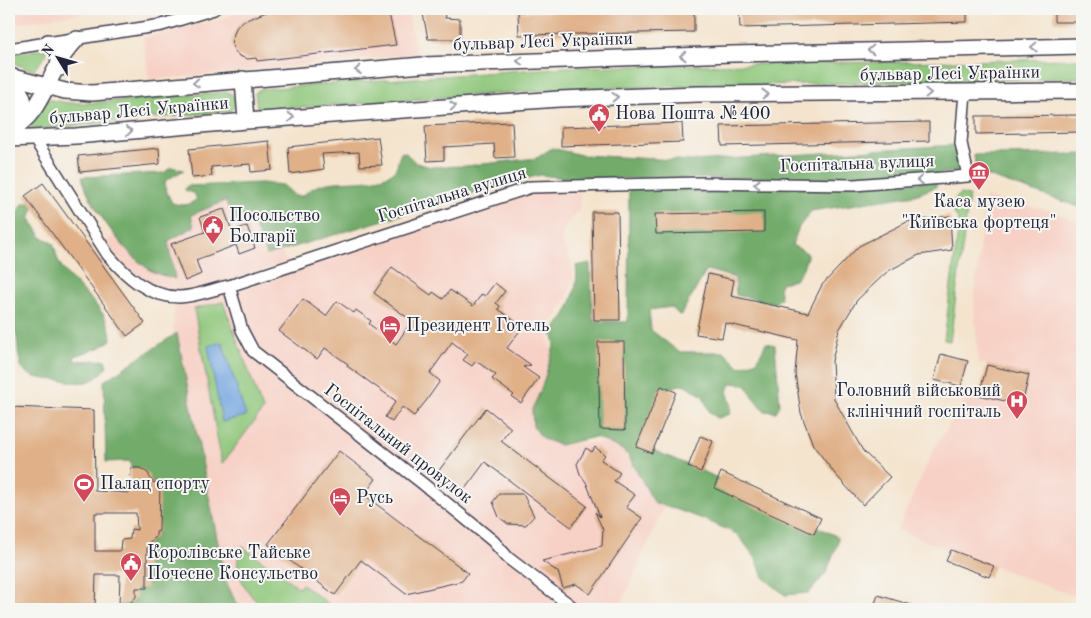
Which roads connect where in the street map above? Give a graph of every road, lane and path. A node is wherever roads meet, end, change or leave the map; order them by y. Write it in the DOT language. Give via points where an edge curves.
graph roads {
  1 [pos="214,9"];
  2 [pos="77,39"];
  3 [pos="48,42"];
  4 [pos="1082,46"];
  5 [pos="9,48"];
  6 [pos="59,63"];
  7 [pos="9,65"];
  8 [pos="9,76"];
  9 [pos="243,79"];
  10 [pos="9,80"];
  11 [pos="46,86"];
  12 [pos="1082,91"];
  13 [pos="73,92"];
  14 [pos="965,92"];
  15 [pos="246,120"];
  16 [pos="9,129"];
  17 [pos="34,138"];
  18 [pos="9,139"];
  19 [pos="229,286"];
  20 [pos="575,609"];
  1 -- 2 [label="street" via="162,25"];
  2 -- 3 [label="street"];
  2 -- 6 [label="main road"];
  3 -- 5 [label="street"];
  3 -- 6 [label="main road" via="57,50"];
  4 -- 9 [label="main road, бульвар Лесі Українки, one-way" via="499,62"];
  6 -- 11 [label="main road"];
  6 -- 13 [label="main road" via="61,76"];
  7 -- 11 [label="main road"];
  8 -- 11 [label="main road, бульвар Лесі Українки"];
  9 -- 13 [label="main road, бульвар Лесі Українки, one-way"];
  9 -- 15 [label="main road"];
  10 -- 16 [label="main road" via="23,95 24,101 22,113"];
  11 -- 13 [label="main road, бульвар Лесі Українки"];
  11 -- 16 [label="main road" via="22,123"];
  12 -- 14 [label="main road, бульвар Лесі Українки"];
  15 -- 14 [label="main road, бульвар Лесі Українки, one-way" via="559,99 698,94"];
  14 -- 19 [label="street, Госпітальна вулиця, one-way" via="961,143 968,176 854,185 710,183 532,187"];
  17 -- 15 [label="main road, бульвар Лесі Українки, one-way"];
  17 -- 18 [label="main road, бульвар Лесі Українки"];
  17 -- 19 [label="street, Госпітальна вулиця" via="108,254 132,279 159,294 179,297"];
  19 -- 20 [label="street, Госпітальний провулок" via="242,330 253,352 422,483 493,541 508,558"];
}
